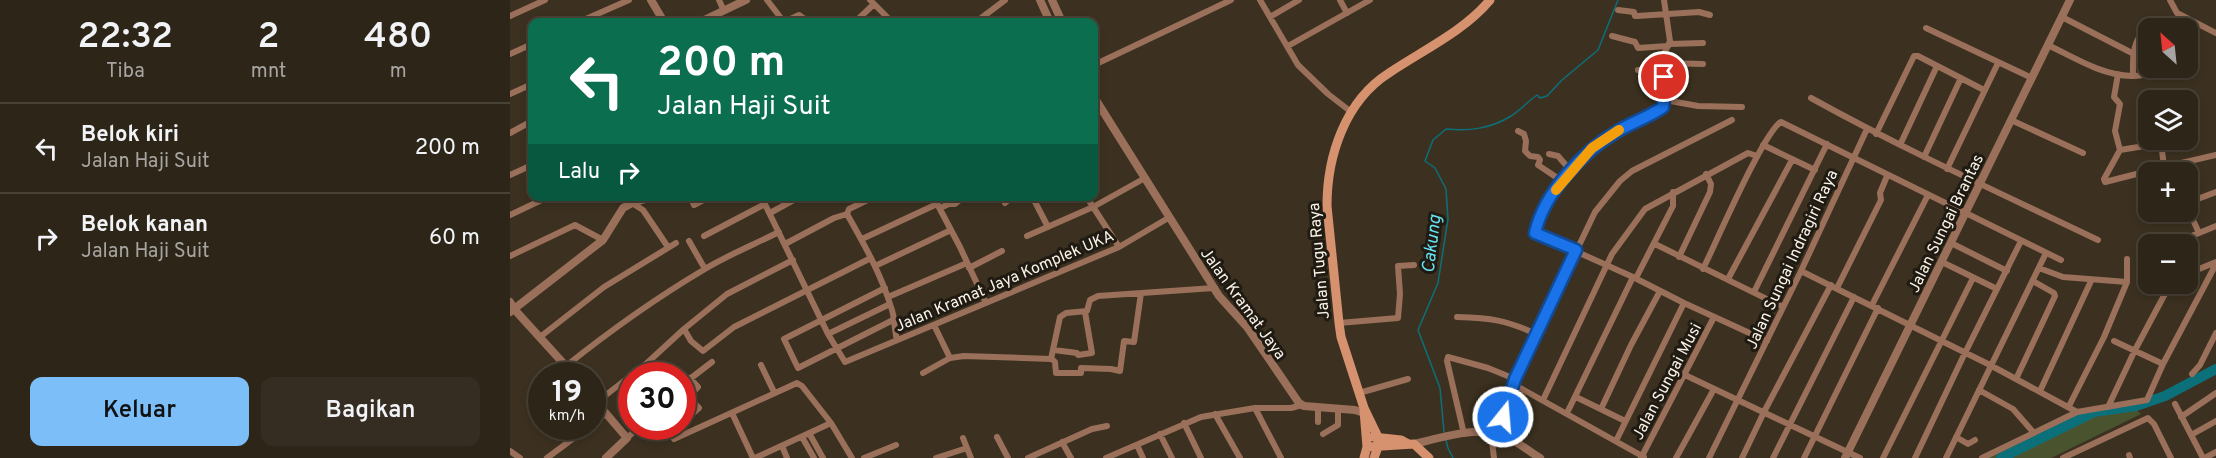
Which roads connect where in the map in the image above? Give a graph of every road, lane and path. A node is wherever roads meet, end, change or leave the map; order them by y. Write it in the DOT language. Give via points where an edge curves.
graph roads {
  1 [pos="545,0"];
  2 [pos="629,0"];
  3 [pos="651,0"];
  4 [pos="719,0"];
  5 [pos="746,0"];
  6 [pos="767,0"];
  7 [pos="1005,0"];
  8 [pos="1040,0"];
  9 [pos="1052,0"];
  10 [pos="1231,0"];
  11 [pos="1260,0"];
  12 [pos="1299,0"];
  13 [pos="1340,0"];
  14 [pos="1370,0"];
  15 [pos="1490,0"];
  16 [pos="1664,0"];
  17 [pos="2070,0"];
  18 [pos="2170,0"];
  19 [pos="872,2"];
  20 [pos="1618,10"];
  21 [pos="724,11"];
  22 [pos="1347,13"];
  23 [pos="1666,15"];
  24 [pos="1710,15"];
  25 [pos="510,16"];
  26 [pos="1270,17"];
  27 [pos="2062,17"];
  28 [pos="588,18"];
  29 [pos="662,18"];
  30 [pos="709,18"];
  31 [pos="781,18"];
  32 [pos="858,18"];
  33 [pos="888,18"];
  34 [pos="981,18"];
  35 [pos="1048,18"];
  36 [pos="1060,18"];
  37 [pos="1926,28"];
  38 [pos="2216,33"];
  39 [pos="1612,36"];
  40 [pos="2138,39"];
  41 [pos="1703,43"];
  42 [pos="1669,45"];
  43 [pos="2048,45"];
  44 [pos="528,46"];
  45 [pos="1288,46"];
  46 [pos="2132,52"];
  47 [pos="510,54"];
  48 [pos="1098,63"];
  49 [pos="1998,63"];
  50 [pos="1702,64"];
  51 [pos="1664,66"];
  52 [pos="1936,66"];
  53 [pos="1638,70"];
  54 [pos="2118,74"];
  55 [pos="2138,75"];
  56 [pos="2133,76"];
  57 [pos="1961,78"];
  58 [pos="2032,78"];
  59 [pos="528,86"];
  60 [pos="1984,90"];
  61 [pos="510,94"];
  62 [pos="1811,98"];
  63 [pos="1665,100"];
  64 [pos="1098,103"];
  65 [pos="1742,107"];
  66 [pos="1350,111"];
  67 [pos="1732,120"];
  68 [pos="2011,120"];
  69 [pos="528,124"];
  70 [pos="1867,129"];
  71 [pos="1518,131"];
  72 [pos="510,133"];
  73 [pos="1876,134"];
  74 [pos="1827,144"];
  75 [pos="1763,145"];
  76 [pos="1900,146"];
  77 [pos="2138,146"];
  78 [pos="2120,150"];
  79 [pos="2083,153"];
  80 [pos="1549,154"];
  81 [pos="2216,155"];
  82 [pos="1757,156"];
  83 [pos="1854,157"];
  84 [pos="1924,157"];
  85 [pos="1792,160"];
  86 [pos="2192,162"];
  87 [pos="528,167"];
  88 [pos="1947,169"];
  89 [pos="1815,170"];
  90 [pos="1571,171"];
  91 [pos="1706,174"];
  92 [pos="510,175"];
  93 [pos="2138,175"];
  94 [pos="1887,176"];
  95 [pos="1145,178"];
  96 [pos="1562,181"];
  97 [pos="1980,184"];
  98 [pos="1673,192"];
  99 [pos="2216,192"];
  100 [pos="1928,195"];
  101 [pos="2198,200"];
  102 [pos="539,201"];
  103 [pos="636,201"];
  104 [pos="764,201"];
  105 [pos="792,201"];
  106 [pos="866,201"];
  107 [pos="936,201"];
  108 [pos="959,201"];
  109 [pos="1035,201"];
  110 [pos="1089,201"];
  111 [pos="632,202"];
  112 [pos="765,204"];
  113 [pos="938,206"];
  114 [pos="1093,207"];
  115 [pos="1965,212"];
  116 [pos="770,213"];
  117 [pos="847,214"];
  118 [pos="510,215"];
  119 [pos="1170,217"];
  120 [pos="2194,222"];
  121 [pos="2216,226"];
  122 [pos="1048,227"];
  123 [pos="951,230"];
  124 [pos="779,232"];
  125 [pos="2199,233"];
  126 [pos="705,236"];
  127 [pos="1027,236"];
  128 [pos="862,239"];
  129 [pos="603,240"];
  130 [pos="2098,240"];
  131 [pos="689,241"];
  132 [pos="2021,241"];
  133 [pos="676,243"];
  134 [pos="1951,243"];
  135 [pos="785,244"];
  136 [pos="1655,244"];
  137 [pos="668,247"];
  138 [pos="1119,247"];
  139 [pos="1576,250"];
  140 [pos="1002,251"];
  141 [pos="2046,253"];
  142 [pos="510,256"];
  143 [pos="1678,257"];
  144 [pos="871,258"];
  145 [pos="2127,259"];
  146 [pos="793,260"];
  147 [pos="2061,260"];
  148 [pos="1942,261"];
  149 [pos="2216,263"];
  150 [pos="1414,265"];
  151 [pos="1608,265"];
  152 [pos="874,266"];
  153 [pos="968,266"];
  154 [pos="2039,268"];
  155 [pos="705,269"];
  156 [pos="1703,269"];
  157 [pos="2198,270"];
  158 [pos="1801,271"];
  159 [pos="2007,271"];
  160 [pos="1635,277"];
  161 [pos="1973,278"];
  162 [pos="1728,279"];
  163 [pos="2091,280"];
  164 [pos="2033,281"];
  165 [pos="2127,282"];
  166 [pos="1834,287"];
  167 [pos="885,288"];
  168 [pos="1214,288"];
  169 [pos="1997,289"];
  170 [pos="807,290"];
  171 [pos="1660,291"];
  172 [pos="1754,292"];
  173 [pos="1141,293"];
  174 [pos="2165,294"];
  175 [pos="1854,297"];
  176 [pos="889,301"];
  177 [pos="986,303"];
  178 [pos="1684,303"];
  179 [pos="1783,307"];
  180 [pos="1875,307"];
  181 [pos="511,308"];
  182 [pos="1085,312"];
  183 [pos="1457,317"];
  184 [pos="1714,317"];
  185 [pos="822,320"];
  186 [pos="893,320"];
  187 [pos="1339,323"];
  188 [pos="934,325"];
  189 [pos="1910,325"];
  190 [pos="684,329"];
  191 [pos="2216,333"];
  192 [pos="828,334"];
  193 [pos="1536,334"];
  194 [pos="540,337"];
  195 [pos="897,339"];
  196 [pos="1767,341"];
  197 [pos="1941,341"];
  198 [pos="2114,341"];
  199 [pos="836,349"];
  200 [pos="1054,350"];
  201 [pos="2135,350"];
  202 [pos="1965,353"];
  203 [pos="950,357"];
  204 [pos="1052,359"];
  205 [pos="562,362"];
  206 [pos="571,362"];
  207 [pos="712,362"];
  208 [pos="2163,364"];
  209 [pos="761,365"];
  210 [pos="1990,365"];
  211 [pos="923,372"];
  212 [pos="696,374"];
  213 [pos="2192,374"];
  214 [pos="1686,375"];
  215 [pos="1408,379"];
  216 [pos="2016,379"];
  217 [pos="1514,381"];
  218 [pos="1714,389"];
  219 [pos="1978,390"];
  220 [pos="2040,391"];
  221 [pos="774,392"];
  222 [pos="606,393"];
  223 [pos="1359,393"];
  224 [pos="2216,393"];
  225 [pos="1576,397"];
  226 [pos="1543,400"];
  227 [pos="1738,400"];
  228 [pos="2175,404"];
  229 [pos="1302,405"];
  230 [pos="2069,406"];
  231 [pos="2108,407"];
  232 [pos="1255,408"];
  233 [pos="1318,409"];
  234 [pos="1338,409"];
  235 [pos="1601,409"];
  236 [pos="1764,411"];
  237 [pos="1365,412"];
  238 [pos="2077,412"];
  239 [pos="732,413"];
  240 [pos="1567,413"];
  241 [pos="1215,414"];
  242 [pos="606,415"];
  243 [pos="2181,417"];
  244 [pos="1625,421"];
  245 [pos="2216,421"];
  246 [pos="1318,422"];
  247 [pos="831,423"];
  248 [pos="1184,423"];
  249 [pos="1790,424"];
  250 [pos="1107,426"];
  251 [pos="618,428"];
  252 [pos="696,430"];
  253 [pos="809,433"];
  254 [pos="2034,433"];
  255 [pos="1160,434"];
  256 [pos="1323,434"];
  257 [pos="1464,434"];
  258 [pos="1494,434"];
  259 [pos="2191,435"];
  260 [pos="802,437"];
  261 [pos="997,437"];
  262 [pos="1815,437"];
  263 [pos="1956,437"];
  264 [pos="963,438"];
  265 [pos="571,440"];
  266 [pos="625,440"];
  267 [pos="1975,440"];
  268 [pos="1616,441"];
  269 [pos="1062,442"];
  270 [pos="1367,442"];
  271 [pos="1378,442"];
  272 [pos="1411,444"];
  273 [pos="896,445"];
  274 [pos="1137,445"];
  275 [pos="782,446"];
  276 [pos="967,448"];
  277 [pos="510,451"];
  278 [pos="2216,452"];
  279 [pos="1846,455"];
  280 [pos="1109,457"];
  281 [pos="1643,457"];
  282 [pos="520,458"];
  283 [pos="547,458"];
  284 [pos="606,458"];
  285 [pos="754,458"];
  286 [pos="787,458"];
  287 [pos="813,458"];
  288 [pos="823,458"];
  289 [pos="852,458"];
  290 [pos="864,458"];
  291 [pos="936,458"];
  292 [pos="971,458"];
  293 [pos="1007,458"];
  294 [pos="1028,458"];
  295 [pos="1071,458"];
  296 [pos="1143,458"];
  297 [pos="1172,458"];
  298 [pos="1201,458"];
  299 [pos="1240,458"];
  300 [pos="1281,458"];
  301 [pos="1364,458"];
  302 [pos="1374,458"];
  303 [pos="1430,458"];
  304 [pos="1494,458"];
  305 [pos="1540,458"];
  306 [pos="1676,458"];
  307 [pos="1709,458"];
  308 [pos="1742,458"];
  309 [pos="1773,458"];
  310 [pos="1804,458"];
  311 [pos="1860,458"];
  312 [pos="1883,458"];
  313 [pos="1915,458"];
  314 [pos="1946,458"];
  315 [pos="1982,458"];
  316 [pos="2063,458"];
  317 [pos="2171,458"];
  318 [pos="2204,458"];
  1 -- 25 [label="street"];
  2 -- 28 [label="street"];
  3 -- 29 [label="street"];
  4 -- 21 [label="street"];
  5 -- 21 [label="street"];
  6 -- 31 [label="street"];
  7 -- 34 [label="street"];
  8 -- 35 [label="street"];
  9 -- 36 [label="street"];
  10 -- 48 [label="street"];
  11 -- 26 [label="street"];
  12 -- 26 [label="street"];
  13 -- 22 [label="street"];
  14 -- 22 [label="street"];
  15 -- 66 [label="main road, Jalan Tugu Raya" via="1433,47 1376,82"];
  16 -- 23 [label="street"];
  17 -- 27 [label="street, Jalan Sungai Brantas"];
  18 -- 38 [label="street" via="2177,14"];
  19 -- 32 [label="street"];
  19 -- 33 [label="street"];
  20 -- 23 [label="street" via="1634,12 1635,16"];
  21 -- 30 [label="street"];
  22 -- 45 [label="street"];
  23 -- 24 [label="street"];
  23 -- 42 [label="street"];
  26 -- 45 [label="street"];
  27 -- 43 [label="street, Jalan Sungai Brantas"];
  27 -- 46 [label="street"];
  37 -- 49 [label="street"];
  39 -- 42 [label="street" via="1635,42 1638,48"];
  40 -- 56 [label="street"];
  41 -- 42 [label="street"];
  42 -- 51 [label="street"];
  43 -- 54 [label="street" via="2100,71"];
  43 -- 58 [label="street, Jalan Sungai Brantas"];
  44 -- 47 [label="street"];
  45 -- 66 [label="street" via="1299,65"];
  49 -- 58 [label="street"];
  49 -- 60 [label="street"];
  50 -- 51 [label="street"];
  51 -- 53 [label="street"];
  51 -- 63 [label="street"];
  52 -- 57 [label="street"];
  52 -- 73 [label="street" via="1914,57"];
  52 -- 76 [label="street"];
  54 -- 56 [label="street"];
  54 -- 78 [label="street" via="2114,97 2120,104 2115,131"];
  55 -- 56 [label="street"];
  57 -- 60 [label="street"];
  57 -- 84 [label="street"];
  58 -- 68 [label="street, Jalan Sungai Brantas"];
  59 -- 61 [label="street"];
  60 -- 88 [label="street"];
  62 -- 70 [label="street"];
  63 -- 65 [label="street"];
  63 -- 90 [label="street" via="1660,109 1592,148"];
  64 -- 95 [label="street, Jalan Kramat Jaya"];
  66 -- 187 [label="main road, Jalan Tugu Raya" via="1332,159 1327,188"];
  67 -- 139 [label="street" via="1625,176 1598,208"];
  68 -- 79 [label="street"];
  68 -- 97 [label="street, Jalan Sungai Brantas"];
  69 -- 72 [label="street"];
  70 -- 73 [label="street"];
  70 -- 83 [label="street, Jalan Sungai Indragiri Raya"];
  71 -- 96 [label="street" via="1524,134 1525,151 1538,157 1538,165"];
  73 -- 76 [label="street"];
  74 -- 75 [label="street" via="1779,122"];
  74 -- 83 [label="street"];
  74 -- 89 [label="street"];
  75 -- 82 [label="street"];
  75 -- 85 [label="street"];
  76 -- 84 [label="street"];
  77 -- 78 [label="street"];
  78 -- 93 [label="street" via="2105,182"];
  80 -- 90 [label="street" via="1558,156"];
  81 -- 86 [label="street"];
  82 -- 91 [label="street" via="1748,153"];
  82 -- 156 [label="street"];
  83 -- 94 [label="street"];
  83 -- 158 [label="street, Jalan Sungai Indragiri Raya"];
  84 -- 88 [label="street"];
  85 -- 89 [label="street"];
  85 -- 162 [label="street"];
  87 -- 92 [label="street"];
  88 -- 97 [label="street"];
  89 -- 172 [label="street"];
  90 -- 96 [label="street"];
  91 -- 98 [label="street"];
  91 -- 143 [label="street" via="1710,192"];
  94 -- 100 [label="street"];
  94 -- 166 [label="street" via="1881,200"];
  95 -- 114 [label="street"];
  95 -- 119 [label="street, Jalan Kramat Jaya"];
  96 -- 139 [label="street" via="1535,233"];
  97 -- 115 [label="street, Jalan Sungai Brantas"];
  97 -- 130 [label="street"];
  98 -- 136 [label="street" via="1674,202"];
  98 -- 151 [label="street" via="1645,208"];
  99 -- 101 [label="street"];
  100 -- 115 [label="street"];
  100 -- 180 [label="street"];
  102 -- 118 [label="street"];
  103 -- 111 [label="street"];
  104 -- 112 [label="street"];
  105 -- 116 [label="street"];
  106 -- 117 [label="street"];
  107 -- 113 [label="street"];
  108 -- 113 [label="street"];
  109 -- 122 [label="street"];
  110 -- 114 [label="street"];
  111 -- 129 [label="street" via="620,212"];
  111 -- 137 [label="street" via="643,210"];
  112 -- 116 [label="street"];
  112 -- 126 [label="street"];
  113 -- 123 [label="street"];
  113 -- 128 [label="street"];
  114 -- 122 [label="street"];
  114 -- 138 [label="street"];
  115 -- 132 [label="street"];
  115 -- 134 [label="street, Jalan Sungai Brantas"];
  116 -- 124 [label="street"];
  117 -- 128 [label="street"];
  117 -- 135 [label="street"];
  119 -- 138 [label="street, Jalan Kramat Jaya Komplek UKA"];
  119 -- 168 [label="street, Jalan Kramat Jaya"];
  120 -- 125 [label="street"];
  121 -- 125 [label="street"];
  122 -- 127 [label="street"];
  123 -- 152 [label="street"];
  123 -- 153 [label="street"];
  124 -- 135 [label="street"];
  124 -- 155 [label="street"];
  128 -- 144 [label="street"];
  129 -- 142 [label="street" via="575,225"];
  129 -- 181 [label="street"];
  131 -- 155 [label="street"];
  132 -- 141 [label="street"];
  132 -- 159 [label="street"];
  133 -- 137 [label="street"];
  134 -- 148 [label="street, Jalan Sungai Brantas"];
  134 -- 159 [label="street"];
  135 -- 146 [label="street"];
  136 -- 143 [label="street"];
  136 -- 160 [label="street"];
  137 -- 194 [label="street" via="604,287"];
  138 -- 177 [label="street, Jalan Kramat Jaya Komplek UKA"];
  139 -- 151 [label="street"];
  139 -- 193 [label="street"];
  140 -- 153 [label="street"];
  141 -- 147 [label="street"];
  141 -- 154 [label="street"];
  143 -- 156 [label="street"];
  144 -- 152 [label="street"];
  144 -- 170 [label="street"];
  145 -- 165 [label="street"];
  146 -- 170 [label="street"];
  146 -- 190 [label="street" via="727,294"];
  148 -- 161 [label="street"];
  148 -- 189 [label="street, Jalan Sungai Brantas"];
  149 -- 157 [label="street"];
  149 -- 208 [label="street"];
  150 -- 187 [label="street" via="1398,266 1398,318"];
  151 -- 160 [label="street"];
  151 -- 226 [label="street"];
  152 -- 167 [label="street"];
  153 -- 176 [label="street"];
  153 -- 177 [label="street"];
  154 -- 163 [label="street" via="2063,277"];
  154 -- 164 [label="street"];
  155 -- 206 [label="street" via="624,320"];
  156 -- 162 [label="street"];
  158 -- 166 [label="street"];
  158 -- 179 [label="street, Jalan Sungai Indragiri Raya"];
  159 -- 169 [label="street"];
  160 -- 171 [label="street"];
  160 -- 225 [label="street"];
  161 -- 169 [label="street"];
  161 -- 197 [label="street"];
  162 -- 172 [label="street"];
  163 -- 165 [label="street"];
  163 -- 220 [label="street"];
  164 -- 210 [label="street"];
  164 -- 216 [label="street" via="2055,296"];
  165 -- 230 [label="street"];
  166 -- 175 [label="street"];
  166 -- 236 [label="street"];
  167 -- 176 [label="street"];
  167 -- 185 [label="street"];
  168 -- 173 [label="street"];
  168 -- 229 [label="street, Jalan Kramat Jaya"];
  169 -- 202 [label="street"];
  170 -- 185 [label="street"];
  170 -- 190 [label="street" via="741,323 703,351"];
  171 -- 178 [label="street"];
  171 -- 235 [label="street"];
  172 -- 179 [label="street"];
  173 -- 182 [label="street" via="1095,297"];
  173 -- 204 [label="street" via="1134,342 1124,341 1120,371 1081,368 1081,373 1056,373"];
  174 -- 201 [label="street"];
  175 -- 180 [label="street"];
  175 -- 249 [label="street"];
  176 -- 186 [label="street"];
  176 -- 192 [label="street"];
  177 -- 188 [label="street, Jalan Kramat Jaya Komplek UKA"];
  178 -- 184 [label="street"];
  178 -- 244 [label="street"];
  179 -- 196 [label="street, Jalan Sungai Indragiri Raya"];
  180 -- 189 [label="street"];
  180 -- 262 [label="street"];
  181 -- 194 [label="street"];
  182 -- 200 [label="street" via="1060,316"];
  182 -- 200 [label="street" via="1092,353 1078,355"];
  183 -- 193 [label="street" via="1495,319"];
  184 -- 196 [label="street"];
  184 -- 214 [label="street, Jalan Sungai Musi"];
  185 -- 192 [label="street"];
  185 -- 199 [label="street" via="784,339 798,368"];
  186 -- 195 [label="street"];
  186 -- 199 [label="street"];
  187 -- 223 [label="main road, Jalan Tugu Raya"];
  188 -- 195 [label="street, Jalan Kramat Jaya Komplek UKA"];
  188 -- 203 [label="street"];
  189 -- 197 [label="street"];
  189 -- 279 [label="street, Jalan Sungai Brantas"];
  190 -- 222 [label="street"];
  191 -- 213 [label="street"];
  192 -- 199 [label="street"];
  193 -- 217 [label="street"];
  194 -- 205 [label="street"];
  195 -- 199 [label="street, Jalan Kramat Jaya Komplek UKA" via="845,362"];
  196 -- 227 [label="street, Jalan Sungai Indragiri Raya"];
  197 -- 202 [label="street"];
  197 -- 312 [label="street"];
  198 -- 201 [label="street"];
  200 -- 204 [label="street"];
  201 -- 208 [label="street"];
  201 -- 231 [label="street"];
  202 -- 210 [label="street"];
  202 -- 313 [label="street"];
  203 -- 204 [label="street"];
  203 -- 211 [label="street"];
  207 -- 212 [label="street"];
  208 -- 231 [label="street" via="2147,400"];
  209 -- 221 [label="street"];
  210 -- 216 [label="street"];
  210 -- 219 [label="street"];
  214 -- 218 [label="street"];
  214 -- 281 [label="street, Jalan Sungai Musi"];
  215 -- 223 [label="street"];
  216 -- 220 [label="street"];
  217 -- 226 [label="street"];
  217 -- 257 [label="street" via="1488,368 1448,357"];
  217 -- 258 [label="street"];
  218 -- 227 [label="street"];
  218 -- 306 [label="street"];
  219 -- 254 [label="street" via="2013,409"];
  219 -- 263 [label="street"];
  220 -- 230 [label="street"];
  221 -- 239 [label="street"];
  221 -- 247 [label="street" via="799,384"];
  223 -- 237 [label="main road, Jalan Tugu Raya"];
  224 -- 243 [label="street"];
  225 -- 235 [label="street"];
  225 -- 240 [label="street"];
  226 -- 240 [label="street"];
  227 -- 236 [label="street"];
  227 -- 307 [label="street, Jalan Sungai Indragiri Raya"];
  228 -- 243 [label="street"];
  229 -- 232 [label="street"];
  229 -- 233 [label="street"];
  230 -- 238 [label="street"];
  231 -- 238 [label="street"];
  232 -- 241 [label="street"];
  232 -- 300 [label="street"];
  233 -- 234 [label="street"];
  233 -- 246 [label="street"];
  234 -- 237 [label="street"];
  234 -- 256 [label="street" via="1338,425"];
  235 -- 244 [label="street"];
  236 -- 249 [label="street"];
  236 -- 308 [label="street"];
  237 -- 270 [label="main road"];
  237 -- 271 [label="main road"];
  238 -- 254 [label="street"];
  239 -- 252 [label="street"];
  239 -- 285 [label="street"];
  240 -- 268 [label="street"];
  241 -- 248 [label="street"];
  241 -- 299 [label="street"];
  242 -- 251 [label="street"];
  243 -- 259 [label="street"];
  244 -- 268 [label="street"];
  245 -- 259 [label="street"];
  247 -- 253 [label="street"];
  247 -- 289 [label="street"];
  248 -- 255 [label="street"];
  248 -- 298 [label="street"];
  249 -- 262 [label="street"];
  249 -- 309 [label="street"];
  250 -- 269 [label="street"];
  253 -- 260 [label="street"];
  253 -- 288 [label="street"];
  254 -- 315 [label="street"];
  255 -- 274 [label="street"];
  255 -- 297 [label="street"];
  257 -- 258 [label="street"];
  257 -- 272 [label="street"];
  258 -- 304 [label="street"];
  258 -- 305 [label="street"];
  259 -- 318 [label="street"];
  260 -- 275 [label="street"];
  260 -- 287 [label="street"];
  261 -- 293 [label="street"];
  262 -- 279 [label="street"];
  262 -- 310 [label="street"];
  263 -- 267 [label="street" via="1968,444"];
  263 -- 314 [label="street"];
  264 -- 276 [label="street"];
  265 -- 283 [label="street"];
  266 -- 284 [label="street"];
  268 -- 281 [label="street"];
  269 -- 294 [label="street"];
  269 -- 295 [label="street"];
  270 -- 271 [label="main road"];
  270 -- 301 [label="main road"];
  271 -- 272 [label="main road" via="1401,440"];
  271 -- 302 [label="main road"];
  272 -- 303 [label="main road"];
  273 -- 290 [label="street"];
  274 -- 280 [label="street"];
  274 -- 296 [label="street"];
  275 -- 285 [label="street"];
  275 -- 286 [label="street"];
  276 -- 291 [label="street"];
  276 -- 292 [label="street"];
  277 -- 282 [label="street"];
  278 -- 318 [label="street"];
  279 -- 311 [label="street"];
  316 -- 317 [label="street" via="2148,418"];
}
